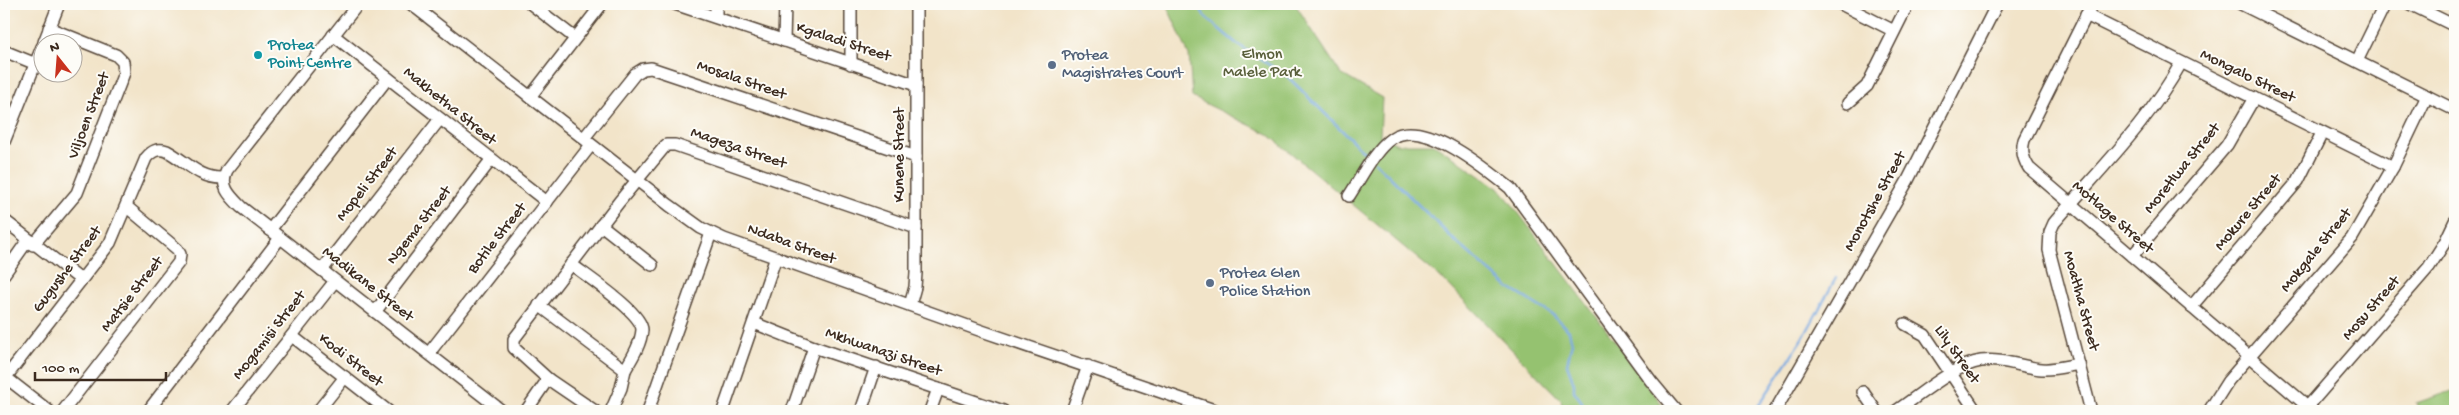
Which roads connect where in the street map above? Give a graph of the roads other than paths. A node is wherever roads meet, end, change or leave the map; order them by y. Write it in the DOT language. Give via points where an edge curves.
graph roads {
  1 [pos="59,4"];
  2 [pos="358,4"];
  3 [pos="411,4"];
  4 [pos="531,4"];
  5 [pos="602,4"];
  6 [pos="675,4"];
  7 [pos="716,4"];
  8 [pos="785,4"];
  9 [pos="851,4"];
  10 [pos="916,4"];
  11 [pos="1841,4"];
  12 [pos="1908,4"];
  13 [pos="1996,4"];
  14 [pos="2092,4"];
  15 [pos="2241,4"];
  16 [pos="2385,4"];
  17 [pos="2410,4"];
  18 [pos="2086,15"];
  19 [pos="716,17"];
  20 [pos="2455,26"];
  21 [pos="49,28"];
  22 [pos="1894,31"];
  23 [pos="48,32"];
  24 [pos="333,35"];
  25 [pos="575,38"];
  26 [pos="784,41"];
  27 [pos="4,51"];
  28 [pos="2357,61"];
  29 [pos="32,62"];
  30 [pos="2181,63"];
  31 [pos="851,64"];
  32 [pos="32,74"];
  33 [pos="388,78"];
  34 [pos="916,85"];
  35 [pos="2427,96"];
  36 [pos="530,97"];
  37 [pos="2254,98"];
  38 [pos="1848,104"];
  39 [pos="2455,110"];
  40 [pos="440,119"];
  41 [pos="2322,133"];
  42 [pos="4,142"];
  43 [pos="587,142"];
  44 [pos="916,157"];
  45 [pos="491,160"];
  46 [pos="2393,167"];
  47 [pos="223,178"];
  48 [pos="637,180"];
  49 [pos="1349,196"];
  50 [pos="547,202"];
  51 [pos="2070,204"];
  52 [pos="127,207"];
  53 [pos="4,220"];
  54 [pos="2455,221"];
  55 [pos="601,225"];
  56 [pos="916,228"];
  57 [pos="270,230"];
  58 [pos="711,233"];
  59 [pos="280,238"];
  60 [pos="31,243"];
  61 [pos="2132,256"];
  62 [pos="776,257"];
  63 [pos="571,264"];
  64 [pos="652,265"];
  65 [pos="322,270"];
  66 [pos="4,274"];
  67 [pos="81,280"];
  68 [pos="334,281"];
  69 [pos="539,305"];
  70 [pos="910,305"];
  71 [pos="2191,307"];
  72 [pos="374,312"];
  73 [pos="754,323"];
  74 [pos="1905,324"];
  75 [pos="292,336"];
  76 [pos="814,347"];
  77 [pos="429,353"];
  78 [pos="2250,356"];
  79 [pos="2079,364"];
  80 [pos="1088,366"];
  81 [pos="876,367"];
  82 [pos="625,370"];
  83 [pos="1951,374"];
  84 [pos="5,377"];
  85 [pos="345,377"];
  86 [pos="548,379"];
  87 [pos="938,389"];
  88 [pos="1863,392"];
  89 [pos="489,407"];
  90 [pos="2308,410"];
  91 [pos="49,411"];
  92 [pos="63,411"];
  93 [pos="148,411"];
  94 [pos="232,411"];
  95 [pos="318,411"];
  96 [pos="388,411"];
  97 [pos="502,411"];
  98 [pos="526,411"];
  99 [pos="595,411"];
  100 [pos="611,411"];
  101 [pos="648,411"];
  102 [pos="723,411"];
  103 [pos="792,411"];
  104 [pos="861,411"];
  105 [pos="930,411"];
  106 [pos="1001,411"];
  107 [pos="1072,411"];
  108 [pos="1216,411"];
  109 [pos="1676,411"];
  110 [pos="1775,411"];
  111 [pos="1876,411"];
  112 [pos="1896,411"];
  113 [pos="1976,411"];
  114 [pos="2091,411"];
  115 [pos="2209,411"];
  1 -- 21 [label="street"];
  2 -- 24 [label="street"];
  3 -- 36 [label="street, Ndaba Street"];
  4 -- 25 [label="street"];
  5 -- 25 [label="street"];
  6 -- 19 [label="street, Kgaladi Street"];
  7 -- 19 [label="street"];
  8 -- 26 [label="street"];
  9 -- 31 [label="street"];
  10 -- 34 [label="street, Kunene Street"];
  11 -- 22 [label="street"];
  12 -- 22 [label="street"];
  13 -- 110 [label="street, Monotshe Street" via="1908,180"];
  14 -- 18 [label="street, Motlage Street"];
  15 -- 28 [label="street"];
  16 -- 28 [label="street"];
  17 -- 20 [label="street"];
  18 -- 30 [label="street, Mongalo Street"];
  18 -- 51 [label="street, Motlage Street" via="2022,147 2022,155 2029,168"];
  19 -- 26 [label="street, Kgaladi Street"];
  21 -- 23 [label="street"];
  21 -- 60 [label="street, Viljoen Street" via="116,55 122,62 124,73 77,193"];
  22 -- 38 [label="street" via="1867,86"];
  24 -- 33 [label="street, Makhetha Street"];
  24 -- 47 [label="street"];
  25 -- 36 [label="street"];
  26 -- 31 [label="street, Kgaladi Street"];
  27 -- 29 [label="street"];
  28 -- 35 [label="street"];
  30 -- 37 [label="street, Mongalo Street"];
  30 -- 51 [label="street, Moatlha Street" via="2148,116"];
  31 -- 34 [label="street, Kgaladi Street"];
  32 -- 42 [label="street"];
  33 -- 40 [label="street, Makhetha Street"];
  33 -- 57 [label="street"];
  34 -- 44 [label="street, Kunene Street"];
  35 -- 39 [label="street"];
  35 -- 46 [label="street, Mokgale Street"];
  36 -- 43 [label="street, Ndaba Street"];
  37 -- 41 [label="street, Mongalo Street"];
  37 -- 61 [label="street, Moretlwa Street" via="2227,145"];
  40 -- 45 [label="street, Makhetha Street"];
  40 -- 65 [label="street, Mopeli Street"];
  41 -- 46 [label="street, Mongalo Street"];
  41 -- 71 [label="street, Mokure Street" via="2298,181"];
  43 -- 44 [label="street, Mosala Street" via="635,74 652,68"];
  43 -- 48 [label="street, Ndaba Street"];
  43 -- 50 [label="street, Botile Street"];
  44 -- 56 [label="street, Kunene Street"];
  45 -- 50 [label="street, Makhetha Street"];
  45 -- 72 [label="street, Ngema Street"];
  46 -- 78 [label="street, Mokgale Street" via="2352,238"];
  47 -- 52 [label="street, Gugushe Street" via="203,175 169,152 157,150 146,158"];
  47 -- 57 [label="street, Madikane Street" via="229,194"];
  48 -- 55 [label="street, Mageza Street"];
  48 -- 56 [label="street, Mageza Street" via="662,148 675,144"];
  48 -- 58 [label="street, Ndaba Street" via="694,224"];
  49 -- 109 [label="street" via="1380,149 1394,137 1406,132 1451,146 1510,188"];
  50 -- 77 [label="street, Botile Street"];
  51 -- 61 [label="street, Motlage Street"];
  51 -- 79 [label="street, Moatlha Street" via="2054,223 2049,250"];
  52 -- 67 [label="street, Gugushe Street" via="110,243"];
  52 -- 92 [label="street, Matsie Street" via="176,247 180,254 178,262"];
  53 -- 60 [label="street"];
  54 -- 90 [label="street, Mosu Street" via="2424,274"];
  55 -- 63 [label="street, Mageza Street"];
  55 -- 64 [label="street"];
  56 -- 70 [label="street, Kunene Street" via="915,287"];
  57 -- 59 [label="street, Madikane Street"];
  58 -- 62 [label="street, Ndaba Street"];
  58 -- 101 [label="street"];
  59 -- 65 [label="street, Madikane Street"];
  59 -- 93 [label="street"];
  60 -- 66 [label="street, Viljoen Street"];
  60 -- 67 [label="street"];
  61 -- 71 [label="street, Motlage Street"];
  62 -- 70 [label="street, Ndaba Street"];
  62 -- 73 [label="street"];
  63 -- 69 [label="street, Mageza Street"];
  63 -- 82 [label="street" via="639,320 640,338"];
  65 -- 68 [label="street, Madikane Street"];
  67 -- 84 [label="street, Gugushe Street"];
  68 -- 72 [label="street, Madikane Street"];
  68 -- 75 [label="street, Mogamisi Street"];
  69 -- 82 [label="street"];
  69 -- 86 [label="street, Mageza Street" via="516,334 513,344"];
  70 -- 80 [label="street, Ndaba Street"];
  71 -- 78 [label="street, Motlage Street"];
  72 -- 77 [label="street, Madikane Street"];
  73 -- 76 [label="street, Mkhwanazi Street"];
  73 -- 102 [label="street"];
  74 -- 83 [label="street, Lily Street" via="1925,335"];
  75 -- 85 [label="street, Kodi Street"];
  75 -- 94 [label="street, Mogamisi Street"];
  76 -- 81 [label="street, Mkhwanazi Street"];
  76 -- 103 [label="street"];
  77 -- 89 [label="street, Madikane Street"];
  78 -- 90 [label="street, Motlage Street"];
  78 -- 115 [label="street, Mokgale Street" via="2228,381"];
  79 -- 83 [label="street" via="2042,369 1994,360 1981,361"];
  79 -- 114 [label="street, Moatlha Street"];
  80 -- 107 [label="street"];
  80 -- 108 [label="street, Ndaba Street"];
  81 -- 87 [label="street, Mkhwanazi Street"];
  81 -- 104 [label="street"];
  82 -- 100 [label="street"];
  83 -- 112 [label="street"];
  83 -- 113 [label="street, Lily Street"];
  84 -- 91 [label="street"];
  85 -- 95 [label="street"];
  85 -- 96 [label="street, Kodi Street"];
  86 -- 98 [label="street"];
  86 -- 99 [label="street, Mageza Street"];
  87 -- 105 [label="street"];
  87 -- 106 [label="street, Mkhwanazi Street"];
  88 -- 111 [label="street"];
  89 -- 97 [label="street, Madikane Street"];
}
